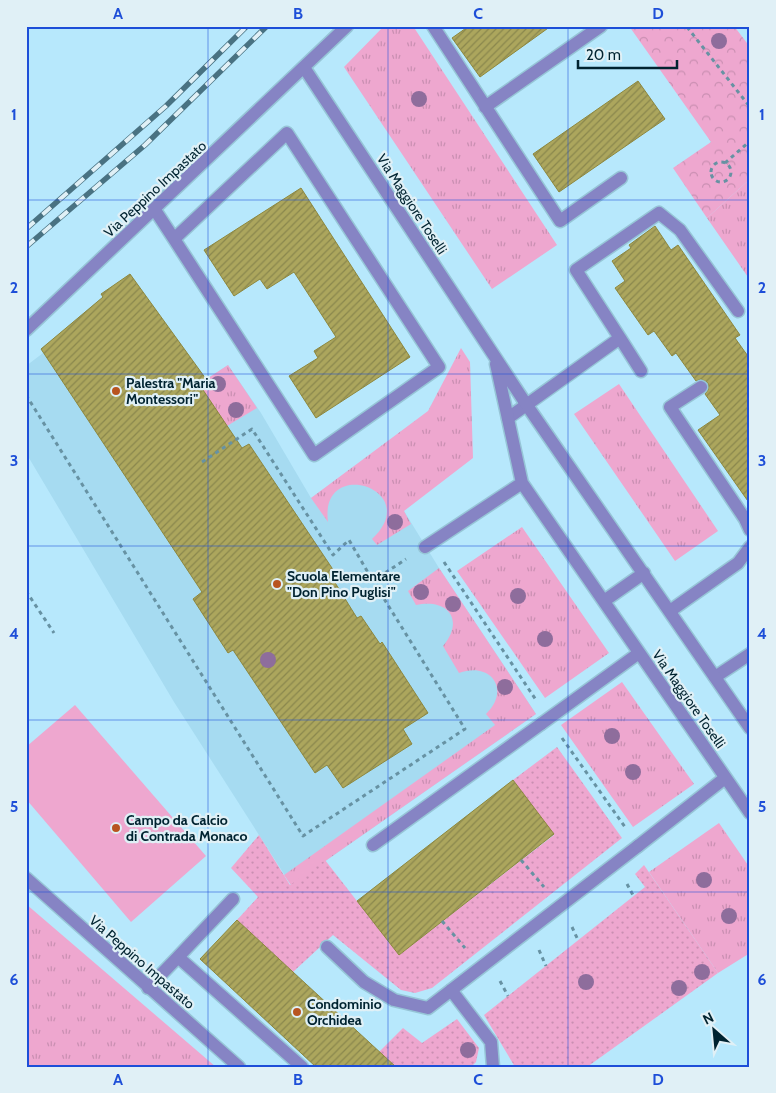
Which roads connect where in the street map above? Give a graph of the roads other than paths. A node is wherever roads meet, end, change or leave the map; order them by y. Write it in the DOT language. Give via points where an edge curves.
graph roads {
  1 [pos="347,26"];
  2 [pos="602,26"];
  3 [pos="438,28"];
  4 [pos="305,68"];
  5 [pos="485,106"];
  6 [pos="622,178"];
  7 [pos="155,210"];
  8 [pos="174,239"];
  9 [pos="738,311"];
  10 [pos="26,330"];
  11 [pos="620,338"];
  12 [pos="494,356"];
  13 [pos="641,371"];
  14 [pos="700,387"];
  15 [pos="526,404"];
  16 [pos="508,418"];
  17 [pos="522,483"];
  18 [pos="750,530"];
  19 [pos="428,545"];
  20 [pos="750,546"];
  21 [pos="644,573"];
  22 [pos="604,601"];
  23 [pos="670,611"];
  24 [pos="639,653"];
  25 [pos="750,654"];
  26 [pos="715,677"];
  27 [pos="750,728"];
  28 [pos="725,778"];
  29 [pos="750,813"];
  30 [pos="373,845"];
  31 [pos="26,878"];
  32 [pos="233,899"];
  33 [pos="327,947"];
  34 [pos="178,957"];
  35 [pos="148,988"];
  36 [pos="451,990"];
  37 [pos="239,1067"];
  38 [pos="302,1067"];
  39 [pos="492,1067"];
  1 -- 4 [label="street, Via Peppino Impastato"];
  2 -- 5 [label="street"];
  3 -- 5 [label="street"];
  4 -- 7 [label="street, Via Peppino Impastato"];
  4 -- 12 [label="street, Via Maggiore Toselli"];
  5 -- 6 [label="street" via="560,221"];
  7 -- 8 [label="street"];
  7 -- 10 [label="street, Via Peppino Impastato"];
  8 -- 8 [label="street" via="314,455 439,367 287,133"];
  9 -- 11 [label="street" via="680,230 659,213 576,270"];
  11 -- 13 [label="street"];
  11 -- 15 [label="street"];
  12 -- 15 [label="street, Via Maggiore Toselli"];
  12 -- 16 [label="street, Via Maggiore Toselli"];
  14 -- 18 [label="street" via="670,407"];
  15 -- 16 [label="street"];
  15 -- 21 [label="street, Via Maggiore Toselli"];
  16 -- 17 [label="street, Via Maggiore Toselli"];
  17 -- 19 [label="street"];
  17 -- 22 [label="street, Via Maggiore Toselli"];
  20 -- 23 [label="street" via="738,563"];
  21 -- 22 [label="street"];
  21 -- 23 [label="street, Via Maggiore Toselli"];
  22 -- 24 [label="street, Via Maggiore Toselli"];
  23 -- 26 [label="street, Via Maggiore Toselli"];
  24 -- 28 [label="street, Via Maggiore Toselli"];
  24 -- 30 [label="street"];
  25 -- 26 [label="street"];
  26 -- 27 [label="street, Via Maggiore Toselli"];
  28 -- 29 [label="street, Via Maggiore Toselli"];
  28 -- 36 [label="street"];
  31 -- 35 [label="street, Via Peppino Impastato"];
  32 -- 34 [label="street"];
  33 -- 36 [label="street" via="364,982 394,1000 428,1008"];
  34 -- 35 [label="street"];
  34 -- 38 [label="street"];
  35 -- 37 [label="street, Via Peppino Impastato"];
  36 -- 39 [label="street" via="491,1042"];
}
